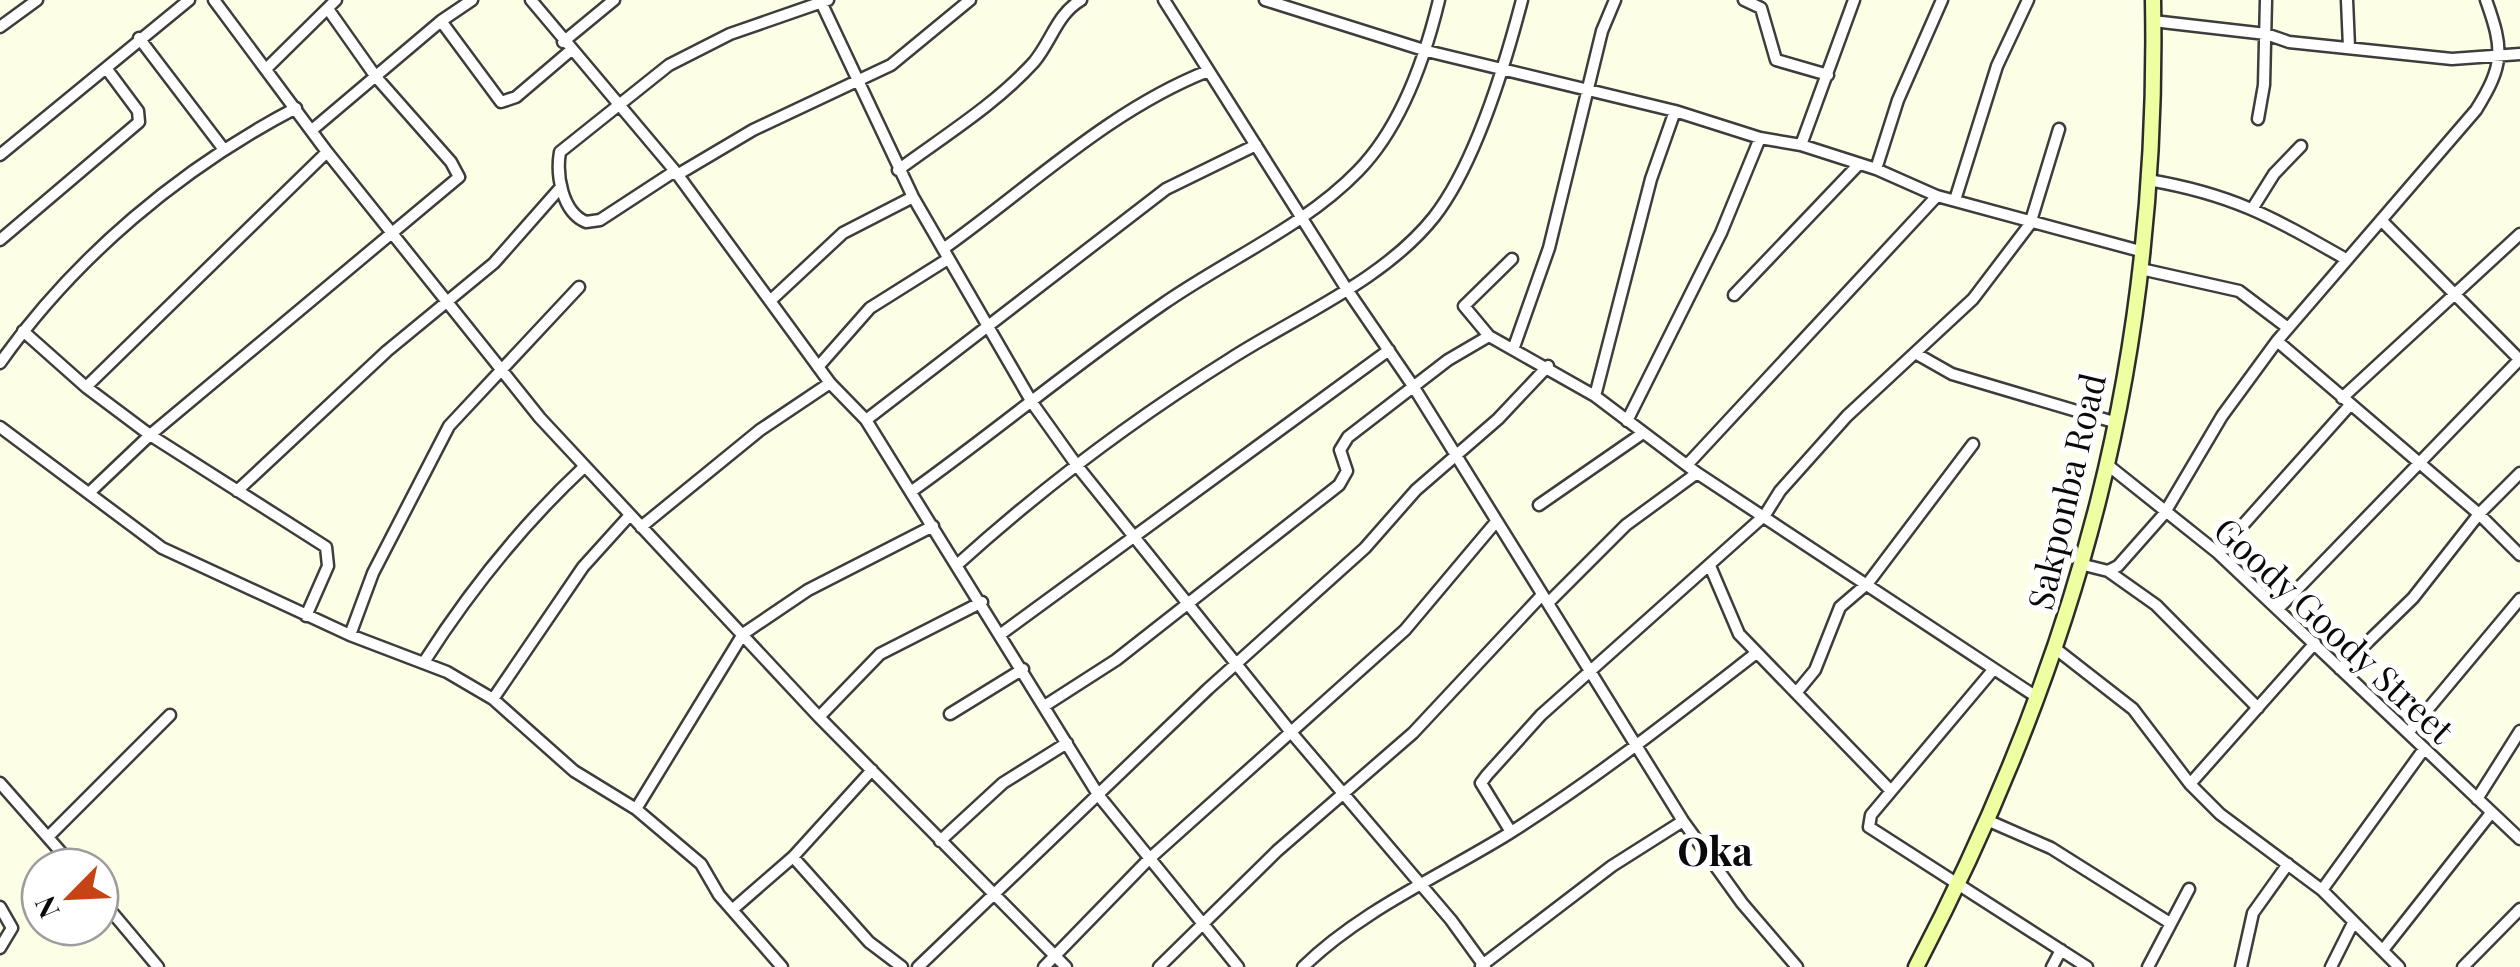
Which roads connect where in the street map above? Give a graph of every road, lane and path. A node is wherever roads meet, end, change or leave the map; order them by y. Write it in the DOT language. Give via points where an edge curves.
graph roads {
  1 [pos="37,0"];
  2 [pos="189,0"];
  3 [pos="214,0"];
  4 [pos="472,0"];
  5 [pos="531,0"];
  6 [pos="614,0"];
  7 [pos="970,0"];
  8 [pos="1081,0"];
  9 [pos="1164,0"];
  10 [pos="1265,0"];
  11 [pos="1438,0"];
  12 [pos="1522,0"];
  13 [pos="1615,0"];
  14 [pos="1744,0"];
  15 [pos="1854,0"];
  16 [pos="1942,0"];
  17 [pos="2028,0"];
  18 [pos="2153,0"];
  19 [pos="2266,0"];
  20 [pos="2347,0"];
  21 [pos="823,1"];
  22 [pos="2490,1"];
  23 [pos="332,4"];
  24 [pos="1763,4"];
  25 [pos="440,21"];
  26 [pos="2154,21"];
  27 [pos="0,27"];
  28 [pos="2266,34"];
  29 [pos="139,38"];
  30 [pos="566,46"];
  31 [pos="2348,47"];
  32 [pos="1427,51"];
  33 [pos="2520,54"];
  34 [pos="2500,56"];
  35 [pos="106,68"];
  36 [pos="266,70"];
  37 [pos="1505,70"];
  38 [pos="1208,71"];
  39 [pos="1828,76"];
  40 [pos="376,77"];
  41 [pos="860,82"];
  42 [pos="1586,93"];
  43 [pos="621,106"];
  44 [pos="296,108"];
  45 [pos="1675,111"];
  46 [pos="2258,119"];
  47 [pos="2059,129"];
  48 [pos="312,130"];
  49 [pos="1760,138"];
  50 [pos="1256,145"];
  51 [pos="1802,145"];
  52 [pos="2301,146"];
  53 [pos="222,148"];
  54 [pos="327,152"];
  55 [pos="0,155"];
  56 [pos="1859,164"];
  57 [pos="1876,169"];
  58 [pos="898,170"];
  59 [pos="676,173"];
  60 [pos="2148,180"];
  61 [pos="560,187"];
  62 [pos="1937,196"];
  63 [pos="912,198"];
  64 [pos="1955,200"];
  65 [pos="2254,206"];
  66 [pos="1300,215"];
  67 [pos="2381,220"];
  68 [pos="2030,224"];
  69 [pos="395,234"];
  70 [pos="2520,234"];
  71 [pos="0,240"];
  72 [pos="2144,252"];
  73 [pos="945,254"];
  74 [pos="2344,258"];
  75 [pos="1512,259"];
  76 [pos="2141,268"];
  77 [pos="580,287"];
  78 [pos="1346,288"];
  79 [pos="1734,295"];
  80 [pos="2454,296"];
  81 [pos="450,302"];
  82 [pos="770,302"];
  83 [pos="988,328"];
  84 [pos="2288,328"];
  85 [pos="23,331"];
  86 [pos="1489,336"];
  87 [pos="2277,341"];
  88 [pos="1514,347"];
  89 [pos="1389,350"];
  90 [pos="1916,353"];
  91 [pos="2520,359"];
  92 [pos="0,363"];
  93 [pos="1548,366"];
  94 [pos="503,367"];
  95 [pos="818,367"];
  96 [pos="830,383"];
  97 [pos="1413,386"];
  98 [pos="86,388"];
  99 [pos="1595,396"];
  100 [pos="2346,401"];
  101 [pos="1033,404"];
  102 [pos="866,420"];
  103 [pos="1626,422"];
  104 [pos="2117,424"];
  105 [pos="0,427"];
  106 [pos="1642,433"];
  107 [pos="150,435"];
  108 [pos="1972,444"];
  109 [pos="1457,456"];
  110 [pos="2419,463"];
  111 [pos="1686,465"];
  112 [pos="584,466"];
  113 [pos="2109,466"];
  114 [pos="1078,467"];
  115 [pos="2520,473"];
  116 [pos="1697,474"];
  117 [pos="912,491"];
  118 [pos="237,492"];
  119 [pos="88,493"];
  120 [pos="1539,504"];
  121 [pos="2164,514"];
  122 [pos="2479,514"];
  123 [pos="1765,515"];
  124 [pos="630,516"];
  125 [pos="1496,523"];
  126 [pos="933,526"];
  127 [pos="641,527"];
  128 [pos="1134,534"];
  129 [pos="2218,553"];
  130 [pos="2520,555"];
  131 [pos="958,564"];
  132 [pos="2084,565"];
  133 [pos="1710,566"];
  134 [pos="2108,571"];
  135 [pos="1868,584"];
  136 [pos="1545,599"];
  137 [pos="2520,600"];
  138 [pos="982,602"];
  139 [pos="1186,602"];
  140 [pos="2278,609"];
  141 [pos="306,616"];
  142 [pos="743,634"];
  143 [pos="1001,634"];
  144 [pos="350,635"];
  145 [pos="2315,643"];
  146 [pos="2056,649"];
  147 [pos="1755,654"];
  148 [pos="424,662"];
  149 [pos="1236,664"];
  150 [pos="1022,669"];
  151 [pos="1993,670"];
  152 [pos="2340,670"];
  153 [pos="1590,671"];
  154 [pos="1796,693"];
  155 [pos="493,698"];
  156 [pos="2038,698"];
  157 [pos="1046,705"];
  158 [pos="2258,708"];
  159 [pos="950,714"];
  160 [pos="170,715"];
  161 [pos="819,717"];
  162 [pos="1290,731"];
  163 [pos="2520,731"];
  164 [pos="2408,734"];
  165 [pos="1066,743"];
  166 [pos="1637,745"];
  167 [pos="2424,749"];
  168 [pos="872,770"];
  169 [pos="0,784"];
  170 [pos="2190,784"];
  171 [pos="1891,791"];
  172 [pos="1347,794"];
  173 [pos="1099,796"];
  174 [pos="2476,799"];
  175 [pos="636,809"];
  176 [pos="2490,813"];
  177 [pos="1683,821"];
  178 [pos="1989,821"];
  179 [pos="1511,832"];
  180 [pos="48,836"];
  181 [pos="2520,839"];
  182 [pos="940,841"];
  183 [pos="57,847"];
  184 [pos="793,857"];
  185 [pos="1148,860"];
  186 [pos="2288,864"];
  187 [pos="1422,885"];
  188 [pos="1958,887"];
  189 [pos="2189,889"];
  190 [pos="2322,890"];
  191 [pos="994,894"];
  192 [pos="0,907"];
  193 [pos="2520,909"];
  194 [pos="732,910"];
  195 [pos="120,922"];
  196 [pos="2170,923"];
  197 [pos="2353,923"];
  198 [pos="1200,926"];
  199 [pos="0,948"];
  200 [pos="2061,950"];
  201 [pos="2382,950"];
  202 [pos="1055,956"];
  203 [pos="1483,966"];
  204 [pos="158,967"];
  205 [pos="782,967"];
  206 [pos="902,967"];
  207 [pos="918,967"];
  208 [pos="1044,967"];
  209 [pos="1066,967"];
  210 [pos="1159,967"];
  211 [pos="1238,967"];
  212 [pos="1303,967"];
  213 [pos="1797,967"];
  214 [pos="1916,967"];
  215 [pos="2052,967"];
  216 [pos="2087,967"];
  217 [pos="2148,967"];
  218 [pos="2240,967"];
  219 [pos="2331,967"];
  220 [pos="2399,967"];
  221 [pos="2463,967"];
  1 -- 27 [label="street"];
  2 -- 29 [label="street"];
  3 -- 36 [label="street"];
  4 -- 25 [label="street"];
  5 -- 30 [label="street"];
  6 -- 30 [label="street"];
  7 -- 41 [label="street" via="927,40"];
  8 -- 58 [label="street" via="1062,16 1035,60"];
  9 -- 38 [label="street"];
  10 -- 32 [label="street"];
  11 -- 32 [label="street"];
  12 -- 37 [label="street"];
  13 -- 42 [label="street"];
  14 -- 24 [label="street"];
  15 -- 39 [label="street"];
  16 -- 57 [label="street"];
  17 -- 64 [label="street" via="1997,66"];
  18 -- 26 [label="main road, Sakponba Road"];
  19 -- 28 [label="street"];
  20 -- 31 [label="street"];
  21 -- 41 [label="street"];
  21 -- 43 [label="street" via="730,34 669,65"];
  22 -- 34 [label="street"];
  23 -- 36 [label="street"];
  23 -- 40 [label="street"];
  24 -- 39 [label="street" via="1776,60"];
  25 -- 30 [label="street" via="502,102"];
  25 -- 40 [label="street"];
  26 -- 28 [label="street"];
  26 -- 60 [label="main road, Sakponba Road"];
  28 -- 31 [label="street"];
  28 -- 46 [label="street"];
  29 -- 35 [label="street"];
  29 -- 53 [label="street"];
  30 -- 43 [label="street"];
  31 -- 34 [label="street" via="2452,59"];
  32 -- 37 [label="street"];
  32 -- 66 [label="street" via="1358,171"];
  33 -- 34 [label="street"];
  34 -- 67 [label="street" via="2497,76 2476,110"];
  35 -- 55 [label="street"];
  35 -- 71 [label="street" via="140,122"];
  36 -- 44 [label="street"];
  37 -- 42 [label="street"];
  37 -- 78 [label="street" via="1435,216"];
  38 -- 50 [label="street"];
  38 -- 73 [label="street" via="1099,131"];
  39 -- 51 [label="street"];
  40 -- 48 [label="street"];
  40 -- 69 [label="street" via="459,177"];
  41 -- 58 [label="street"];
  41 -- 59 [label="street"];
  42 -- 45 [label="street"];
  42 -- 88 [label="street" via="1549,248"];
  43 -- 59 [label="street"];
  43 -- 61 [label="street" via="560,152"];
  44 -- 48 [label="street"];
  44 -- 53 [label="street"];
  45 -- 49 [label="street"];
  45 -- 99 [label="street"];
  47 -- 68 [label="street"];
  48 -- 54 [label="street"];
  49 -- 51 [label="street"];
  49 -- 103 [label="street" via="1721,233"];
  50 -- 66 [label="street"];
  50 -- 83 [label="street" via="1166,189"];
  51 -- 56 [label="street"];
  52 -- 65 [label="street"];
  53 -- 85 [label="street" via="103,245"];
  54 -- 69 [label="street"];
  54 -- 98 [label="street"];
  56 -- 57 [label="street"];
  56 -- 79 [label="street"];
  57 -- 62 [label="street"];
  58 -- 63 [label="street"];
  59 -- 61 [label="street" via="593,222 579,220"];
  59 -- 82 [label="street"];
  60 -- 65 [label="street"];
  60 -- 72 [label="main road, Sakponba Road"];
  61 -- 81 [label="street"];
  62 -- 64 [label="street"];
  62 -- 111 [label="street"];
  63 -- 73 [label="street"];
  63 -- 82 [label="street" via="843,233"];
  64 -- 68 [label="street"];
  65 -- 74 [label="street"];
  66 -- 78 [label="street"];
  66 -- 101 [label="street" via="1160,306"];
  67 -- 74 [label="street"];
  67 -- 80 [label="street"];
  68 -- 72 [label="street"];
  68 -- 90 [label="street" via="1973,299"];
  69 -- 81 [label="street"];
  69 -- 107 [label="street"];
  70 -- 80 [label="street"];
  72 -- 76 [label="main road, Sakponba Road"];
  73 -- 83 [label="street"];
  73 -- 95 [label="street" via="870,308"];
  74 -- 84 [label="street"];
  75 -- 86 [label="street" via="1464,306"];
  76 -- 84 [label="street" via="2239,291"];
  76 -- 104 [label="main road, Sakponba Road"];
  77 -- 94 [label="street"];
  78 -- 89 [label="street"];
  78 -- 114 [label="street" via="1130,424"];
  80 -- 91 [label="street"];
  80 -- 100 [label="street"];
  81 -- 94 [label="street"];
  81 -- 118 [label="street" via="372,364"];
  82 -- 95 [label="street"];
  83 -- 101 [label="street"];
  83 -- 102 [label="street"];
  84 -- 87 [label="street"];
  85 -- 92 [label="street"];
  85 -- 98 [label="street"];
  86 -- 88 [label="street"];
  86 -- 97 [label="street"];
  87 -- 100 [label="street"];
  87 -- 121 [label="street" via="2222,416"];
  88 -- 93 [label="street"];
  89 -- 97 [label="street"];
  89 -- 128 [label="street"];
  90 -- 104 [label="street" via="1952,374"];
  90 -- 123 [label="street" via="1847,416"];
  91 -- 110 [label="street"];
  93 -- 99 [label="street"];
  93 -- 109 [label="street"];
  94 -- 112 [label="street"];
  94 -- 144 [label="street" via="450,426 373,573"];
  95 -- 96 [label="street"];
  96 -- 102 [label="street"];
  96 -- 127 [label="street" via="760,430"];
  97 -- 109 [label="street"];
  97 -- 139 [label="street" via="1344,442 1340,456 1347,471 1339,485"];
  98 -- 107 [label="street"];
  99 -- 103 [label="street"];
  100 -- 110 [label="street"];
  100 -- 129 [label="street"];
  101 -- 114 [label="street"];
  101 -- 117 [label="street"];
  102 -- 117 [label="street"];
  103 -- 106 [label="street"];
  104 -- 113 [label="main road, Sakponba Road"];
  105 -- 119 [label="street"];
  106 -- 111 [label="street"];
  106 -- 120 [label="street"];
  107 -- 118 [label="street"];
  107 -- 119 [label="street"];
  108 -- 135 [label="street"];
  109 -- 125 [label="street"];
  109 -- 149 [label="street"];
  110 -- 122 [label="street"];
  110 -- 140 [label="street"];
  111 -- 116 [label="street"];
  112 -- 124 [label="street"];
  112 -- 148 [label="street" via="529,518"];
  113 -- 121 [label="street, Goody Goody Street"];
  113 -- 132 [label="main road, Sakponba Road"];
  114 -- 128 [label="street"];
  114 -- 131 [label="street"];
  115 -- 122 [label="street"];
  116 -- 123 [label="street"];
  116 -- 136 [label="street" via="1626,524"];
  117 -- 126 [label="street"];
  118 -- 141 [label="street" via="326,546 328,566"];
  119 -- 141 [label="street" via="162,548"];
  121 -- 129 [label="street, Goody Goody Street"];
  121 -- 134 [label="street"];
  122 -- 130 [label="street"];
  122 -- 152 [label="street" via="2414,598"];
  123 -- 133 [label="street"];
  123 -- 135 [label="street"];
  124 -- 127 [label="street"];
  124 -- 155 [label="street" via="584,567"];
  125 -- 136 [label="street"];
  125 -- 162 [label="street" via="1405,630"];
  126 -- 131 [label="street"];
  126 -- 142 [label="street" via="808,590"];
  127 -- 142 [label="street"];
  128 -- 139 [label="street"];
  128 -- 143 [label="street"];
  129 -- 140 [label="street, Goody Goody Street"];
  131 -- 138 [label="street"];
  132 -- 134 [label="street"];
  132 -- 146 [label="main road, Sakponba Road"];
  133 -- 147 [label="street" via="1732,623"];
  133 -- 153 [label="street"];
  134 -- 158 [label="street" via="2156,604"];
  135 -- 151 [label="street"];
  135 -- 154 [label="street" via="1840,607 1815,670"];
  136 -- 153 [label="street"];
  136 -- 172 [label="street"];
  137 -- 164 [label="street"];
  138 -- 143 [label="street"];
  138 -- 161 [label="street" via="880,654"];
  139 -- 149 [label="street"];
  139 -- 157 [label="street" via="1116,660"];
  140 -- 145 [label="street, Goody Goody Street"];
  141 -- 144 [label="street"];
  142 -- 161 [label="street"];
  142 -- 175 [label="street"];
  143 -- 150 [label="street"];
  144 -- 148 [label="street"];
  145 -- 152 [label="street, Goody Goody Street"];
  145 -- 158 [label="street"];
  146 -- 156 [label="main road, Sakponba Road"];
  146 -- 170 [label="street" via="2134,709"];
  147 -- 154 [label="street"];
  147 -- 166 [label="street"];
  148 -- 155 [label="street"];
  149 -- 162 [label="street"];
  149 -- 173 [label="street"];
  150 -- 157 [label="street"];
  150 -- 159 [label="street"];
  151 -- 156 [label="street"];
  151 -- 171 [label="street"];
  152 -- 164 [label="street, Goody Goody Street"];
  153 -- 166 [label="street"];
  153 -- 179 [label="street" via="1482,784"];
  154 -- 171 [label="street"];
  155 -- 175 [label="street" via="574,771"];
  156 -- 178 [label="main road, Sakponba Road"];
  157 -- 165 [label="street"];
  158 -- 170 [label="street"];
  160 -- 180 [label="street"];
  161 -- 168 [label="street"];
  162 -- 172 [label="street"];
  162 -- 185 [label="street"];
  163 -- 174 [label="street"];
  164 -- 167 [label="street, Goody Goody Street"];
  165 -- 173 [label="street"];
  165 -- 182 [label="street" via="1003,783"];
  166 -- 177 [label="street"];
  166 -- 179 [label="street"];
  167 -- 174 [label="street, Goody Goody Street"];
  167 -- 190 [label="street"];
  168 -- 182 [label="street"];
  168 -- 184 [label="street"];
  169 -- 180 [label="street"];
  170 -- 186 [label="street"];
  171 -- 188 [label="street" via="1869,827"];
  172 -- 187 [label="street"];
  172 -- 198 [label="street"];
  173 -- 185 [label="street"];
  173 -- 191 [label="street"];
  174 -- 176 [label="street, Goody Goody Street"];
  175 -- 194 [label="street" via="701,864"];
  176 -- 181 [label="street, Goody Goody Street"];
  176 -- 201 [label="street"];
  177 -- 203 [label="street" via="1612,866"];
  177 -- 213 [label="street"];
  178 -- 188 [label="main road, Sakponba Road"];
  178 -- 196 [label="street" via="2051,848"];
  179 -- 187 [label="street"];
  180 -- 183 [label="street"];
  182 -- 191 [label="street"];
  184 -- 194 [label="street"];
  184 -- 206 [label="street" via="869,942"];
  185 -- 198 [label="street"];
  185 -- 202 [label="street"];
  186 -- 190 [label="street"];
  186 -- 218 [label="street" via="2253,913"];
  187 -- 203 [label="street"];
  187 -- 212 [label="street"];
  188 -- 200 [label="street"];
  188 -- 214 [label="main road, Sakponba Road"];
  189 -- 196 [label="street"];
  190 -- 197 [label="street"];
  191 -- 202 [label="street"];
  191 -- 207 [label="street"];
  192 -- 199 [label="street" via="12,928"];
  193 -- 221 [label="street"];
  194 -- 205 [label="street"];
  195 -- 204 [label="street"];
  196 -- 217 [label="street"];
  197 -- 201 [label="street"];
  197 -- 219 [label="street"];
  198 -- 210 [label="street"];
  198 -- 211 [label="street"];
  200 -- 215 [label="street"];
  200 -- 216 [label="street"];
  201 -- 220 [label="street"];
  202 -- 208 [label="street"];
  202 -- 209 [label="street"];
}
